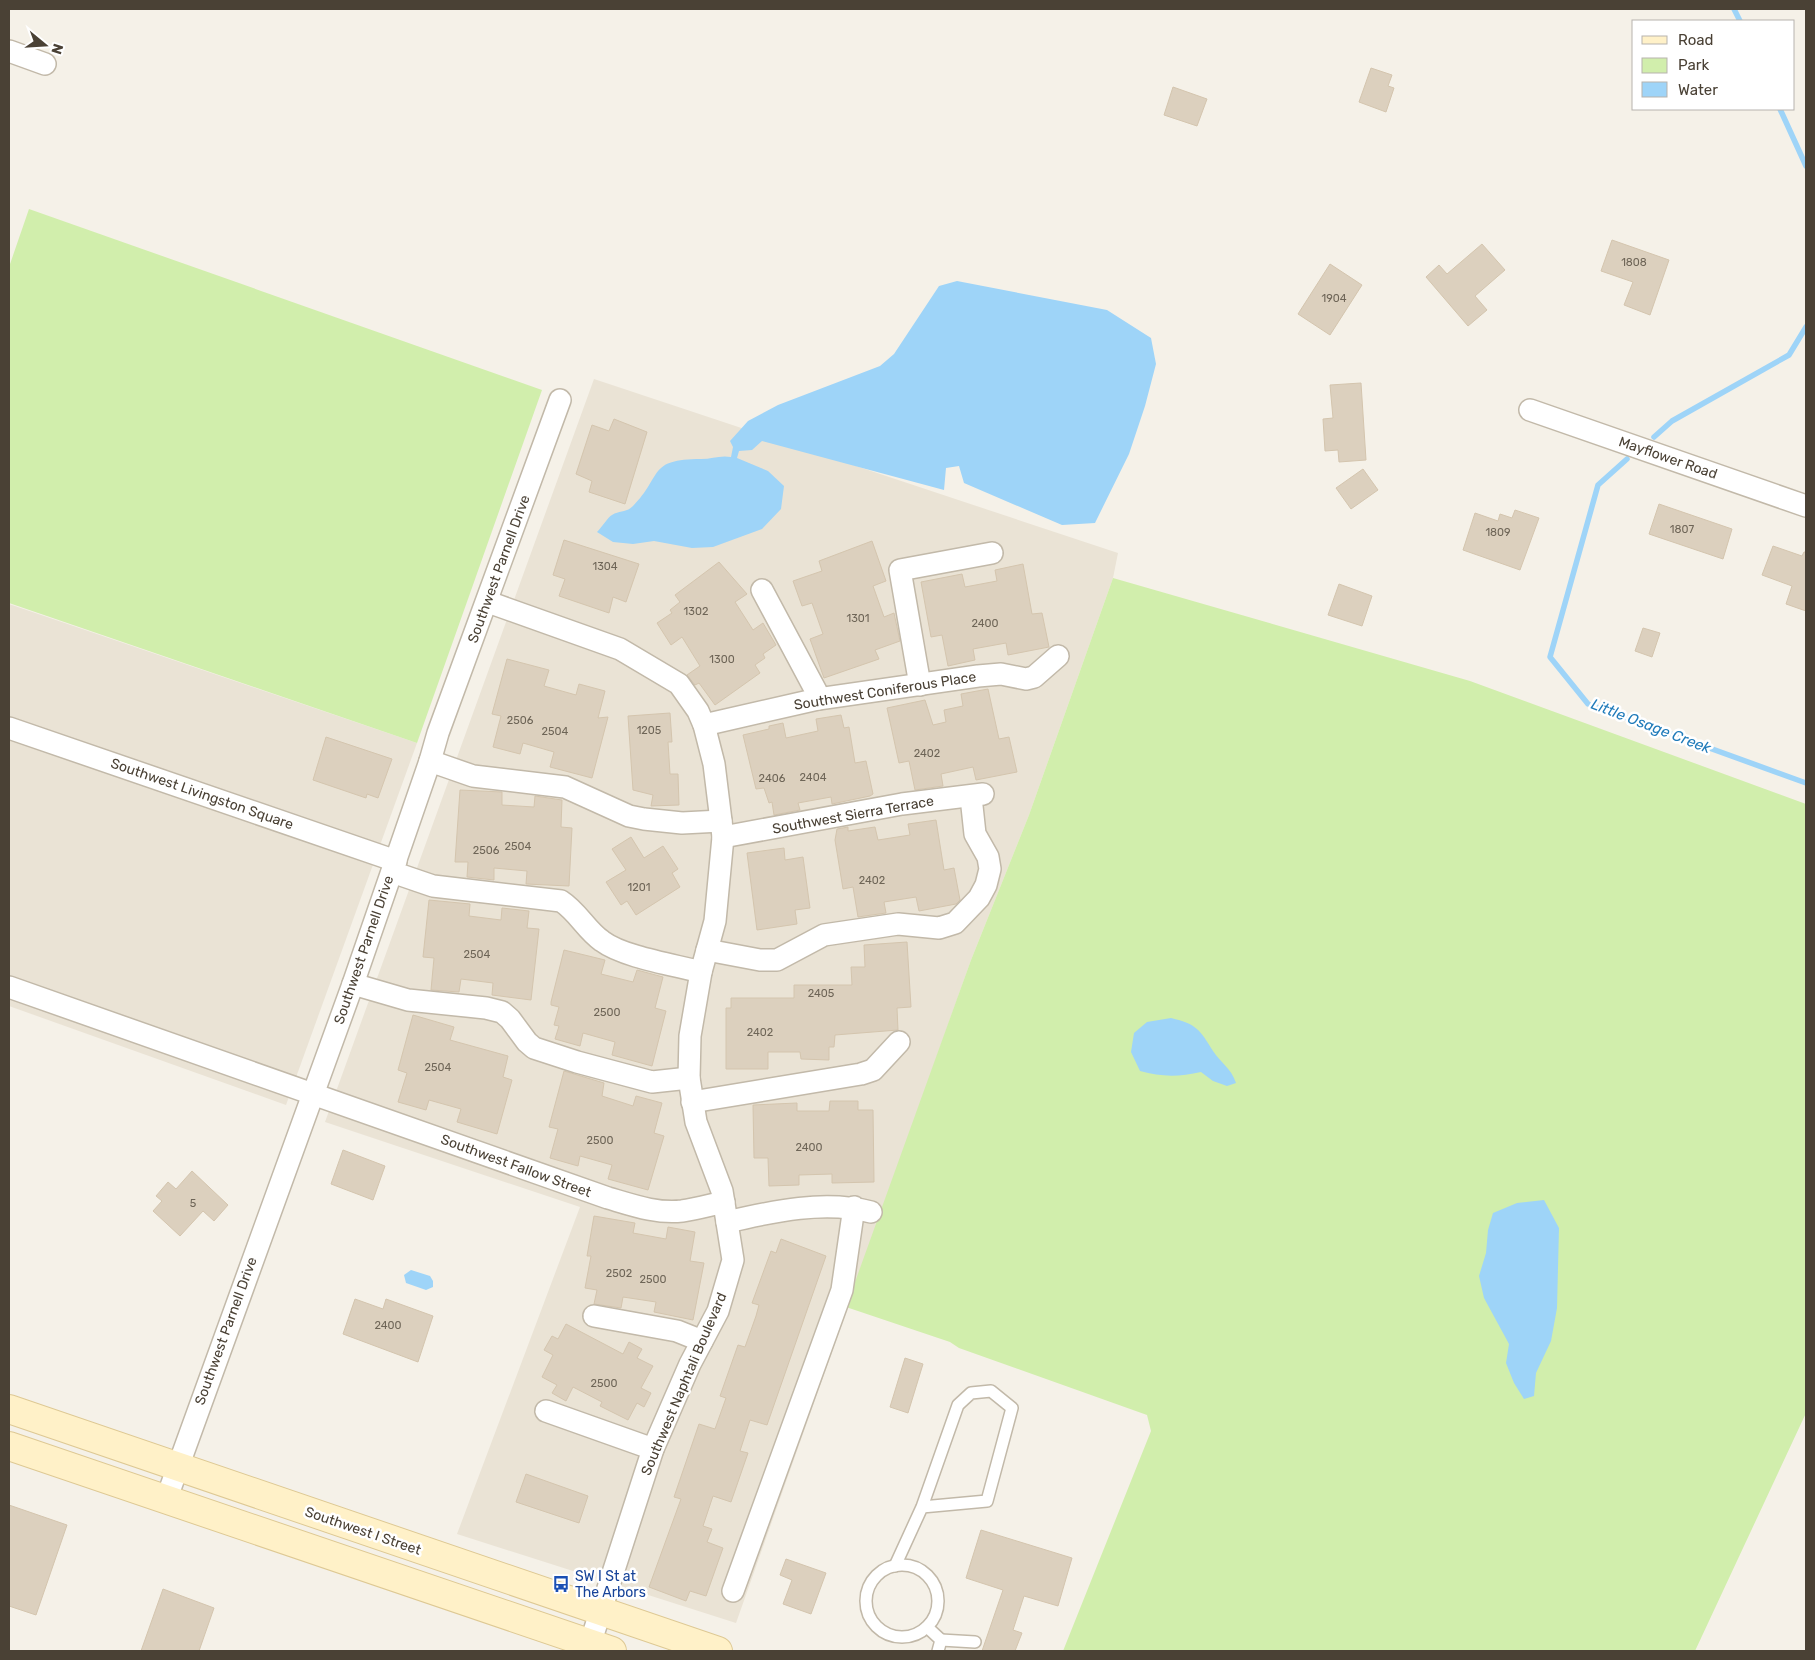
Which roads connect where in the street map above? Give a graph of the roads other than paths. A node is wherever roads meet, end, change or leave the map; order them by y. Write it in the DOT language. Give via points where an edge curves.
graph roads {
  1 [pos="9,51"];
  2 [pos="45,64"];
  3 [pos="560,400"];
  4 [pos="1530,410"];
  5 [pos="1806,506"];
  6 [pos="992,553"];
  7 [pos="762,590"];
  8 [pos="488,602"];
  9 [pos="1058,656"];
  10 [pos="920,685"];
  11 [pos="818,699"];
  12 [pos="704,725"];
  13 [pos="9,728"];
  14 [pos="430,761"];
  15 [pos="722,829"];
  16 [pos="394,867"];
  17 [pos="707,950"];
  18 [pos="701,972"];
  19 [pos="353,984"];
  20 [pos="9,987"];
  21 [pos="899,1042"];
  22 [pos="690,1078"];
  23 [pos="312,1094"];
  24 [pos="692,1102"];
  25 [pos="726,1212"];
  26 [pos="594,1316"];
  27 [pos="702,1341"];
  28 [pos="9,1409"];
  29 [pos="546,1411"];
  30 [pos="9,1446"];
  31 [pos="653,1449"];
  32 [pos="177,1467"];
  33 [pos="166,1500"];
  34 [pos="922,1507"];
  35 [pos="895,1566"];
  36 [pos="733,1592"];
  37 [pos="601,1612"];
  38 [pos="927,1626"];
  39 [pos="975,1642"];
  40 [pos="939,1646"];
  41 [pos="596,1649"];
  42 [pos="718,1651"];
  1 -- 2 [label="street"];
  3 -- 8 [label="street, Southwest Parnell Drive"];
  4 -- 5 [label="street, Mayflower Road"];
  6 -- 10 [label="street" via="900,570"];
  7 -- 11 [label="street"];
  8 -- 12 [label="street, Southwest Naphtali Boulevard" via="627,653 679,684"];
  8 -- 14 [label="street, Southwest Parnell Drive"];
  9 -- 10 [label="street, Southwest Coniferous Place" via="1034,677 1026,679 1000,674"];
  10 -- 11 [label="street, Southwest Coniferous Place"];
  11 -- 12 [label="street, Southwest Coniferous Place"];
  12 -- 15 [label="street, Southwest Naphtali Boulevard" via="714,764"];
  13 -- 16 [label="street, Southwest Livingston Square"];
  14 -- 15 [label="street, Southwest Sierra Terrace" via="473,776 565,787 629,816"];
  14 -- 16 [label="street, Southwest Parnell Drive"];
  15 -- 17 [label="street, Southwest Naphtali Boulevard" via="715,921"];
  15 -- 17 [label="street, Southwest Sierra Terrace" via="977,796 975,834 988,857 990,869 979,898 955,923 939,928 898,924 824,935 777,960"];
  16 -- 18 [label="street, Southwest Livingston Square" via="433,886 561,901 573,909 604,943"];
  16 -- 19 [label="street, Southwest Parnell Drive"];
  17 -- 18 [label="street, Southwest Naphtali Boulevard"];
  18 -- 22 [label="street, Southwest Naphtali Boulevard" via="690,1036"];
  19 -- 22 [label="street" via="408,1000 502,1012 534,1048 586,1064 652,1082"];
  19 -- 23 [label="street, Southwest Parnell Drive"];
  20 -- 23 [label="street"];
  21 -- 24 [label="street" via="873,1070 861,1074"];
  22 -- 24 [label="street, Southwest Naphtali Boulevard"];
  23 -- 25 [label="street, Southwest Fallow Street" via="638,1207"];
  23 -- 32 [label="street, Southwest Parnell Drive"];
  24 -- 25 [label="street, Southwest Naphtali Boulevard"];
  25 -- 27 [label="street, Southwest Naphtali Boulevard" via="733,1260 718,1311"];
  25 -- 36 [label="street, Southwest Fallow Street" via="840,1206 863,1210 842,1290"];
  26 -- 27 [label="street" via="677,1331"];
  27 -- 31 [label="street, Southwest Naphtali Boulevard"];
  28 -- 32 [label="main road, Southwest I Street"];
  29 -- 31 [label="street"];
  30 -- 33 [label="main road"];
  31 -- 37 [label="street, Southwest Naphtali Boulevard"];
  32 -- 33 [label="street, Southwest Parnell Drive"];
  32 -- 37 [label="main road, Southwest I Street"];
  33 -- 41 [label="main road"];
  34 -- 34 [label="lane" via="987,1501 1012,1408 992,1391 971,1393 958,1405"];
  34 -- 35 [label="lane"];
  35 -- 38 [label="lane" via="919,1569 935,1587 936,1611"];
  35 -- 38 [label="lane" via="876,1577 869,1587 866,1598 872,1620 879,1629 900,1637 912,1636"];
  37 -- 41 [label="street, Southwest Naphtali Boulevard"];
  37 -- 42 [label="main road, Southwest I Street"];
  38 -- 40 [label="lane"];
  39 -- 40 [label="lane"];
}
